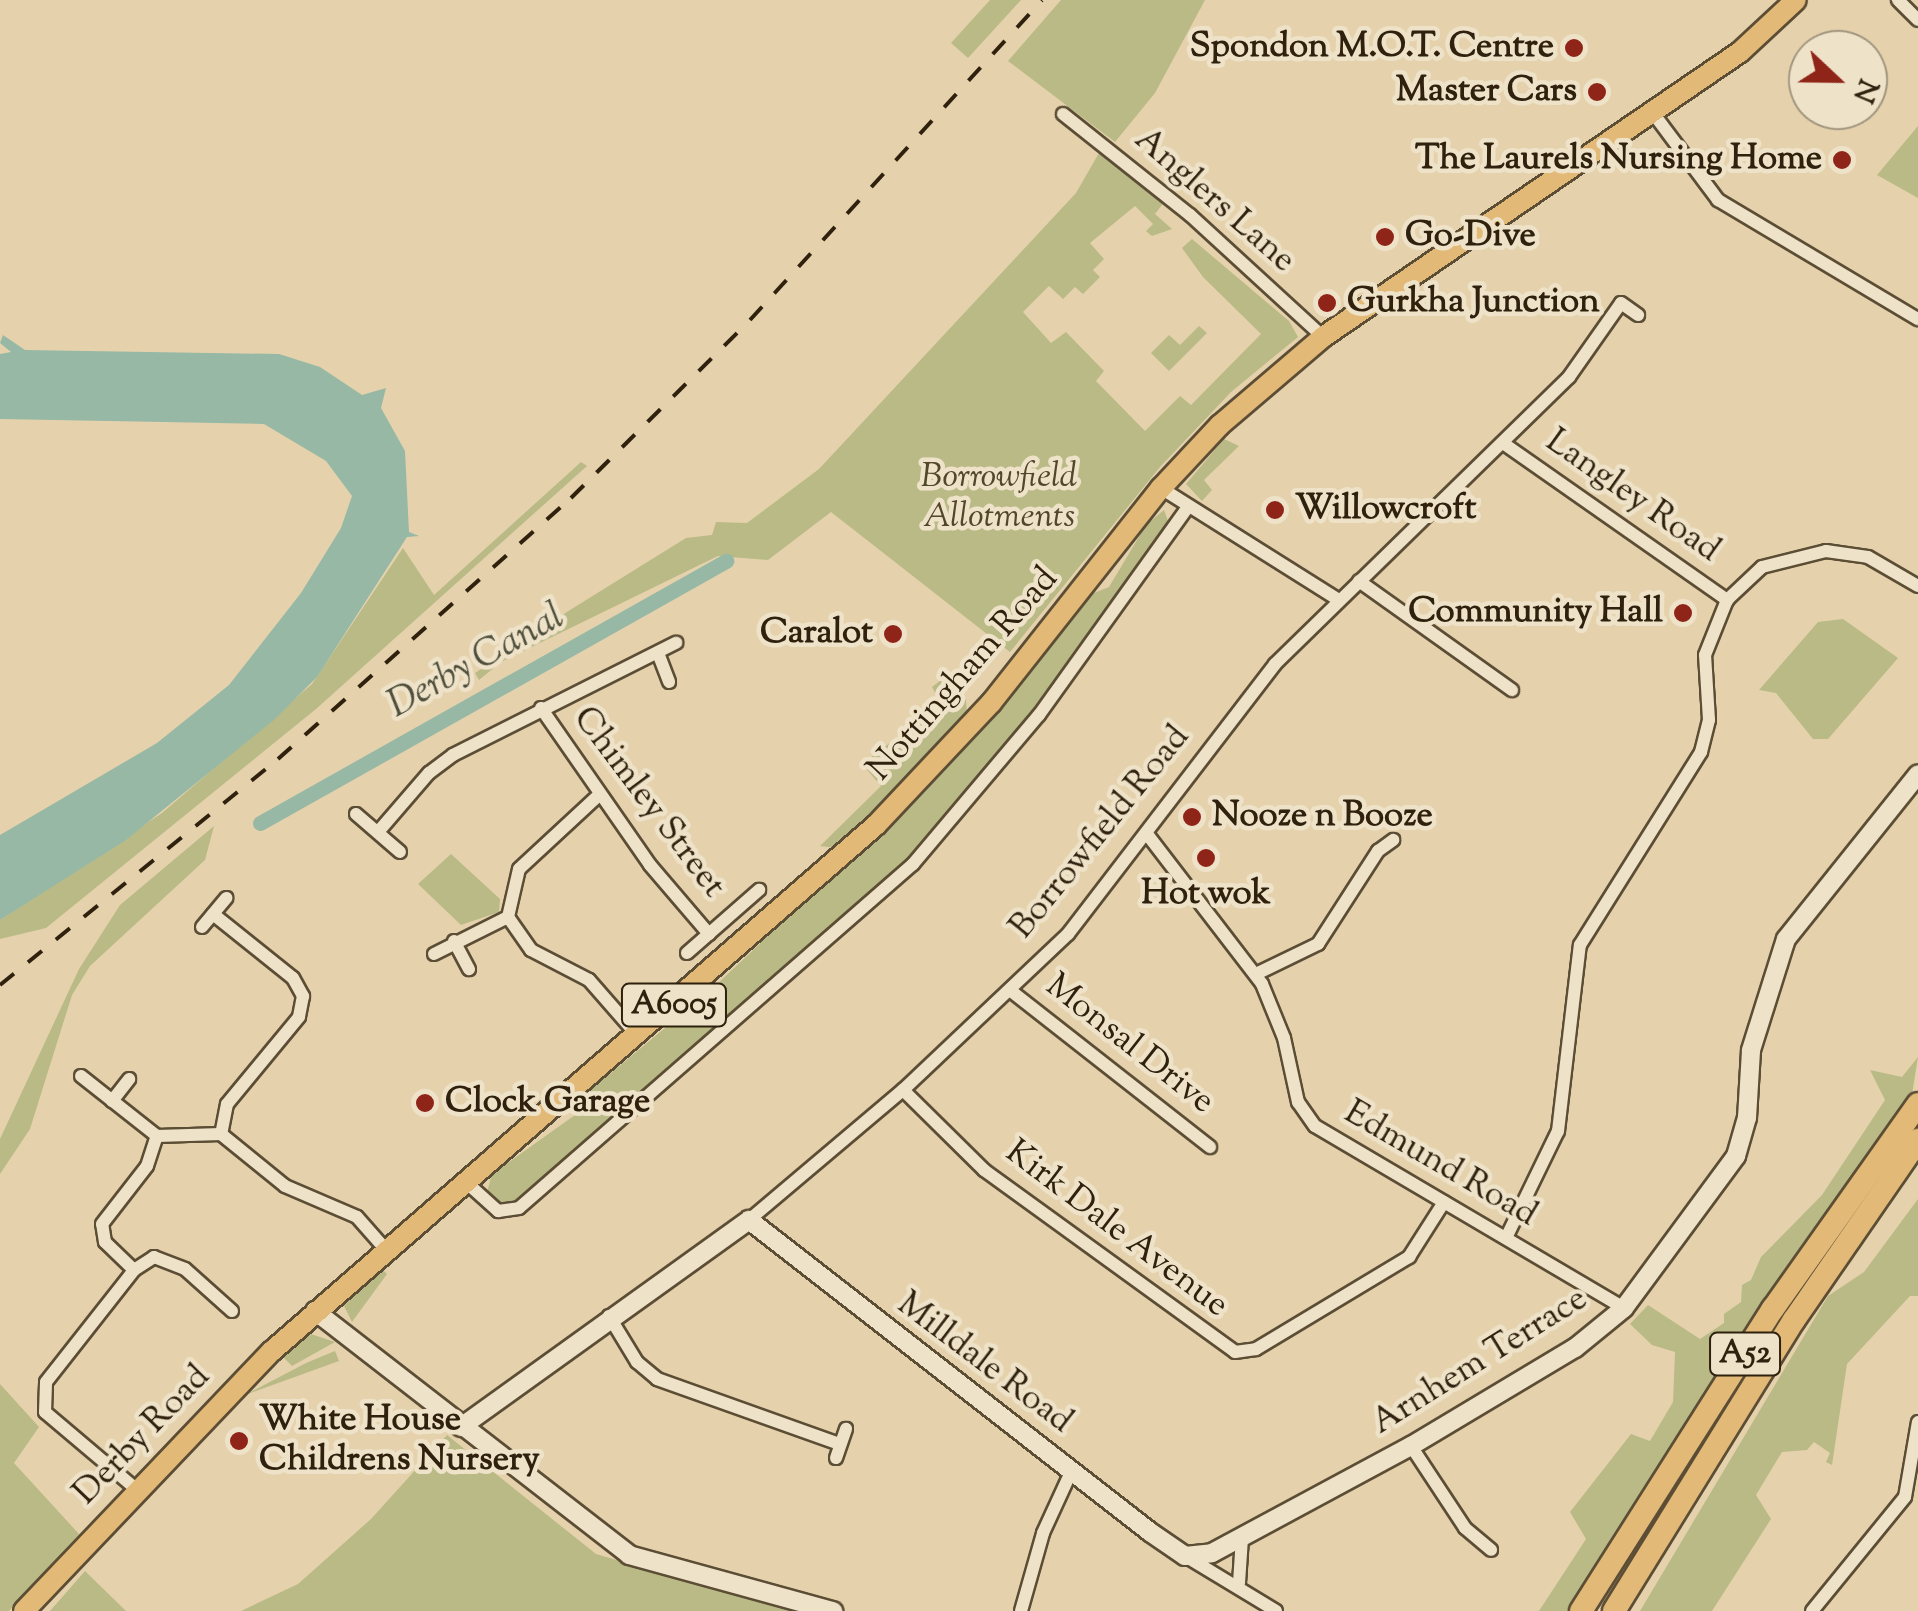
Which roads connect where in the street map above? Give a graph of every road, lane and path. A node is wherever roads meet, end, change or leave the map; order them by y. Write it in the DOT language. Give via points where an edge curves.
graph roads {
  1 [pos="1898,0"];
  2 [pos="1783,4"];
  3 [pos="1918,20"];
  4 [pos="1653,113"];
  5 [pos="1063,114"];
  6 [pos="1638,315"];
  7 [pos="1918,320"];
  8 [pos="1323,337"];
  9 [pos="1503,443"];
  10 [pos="1161,488"];
  11 [pos="1188,507"];
  12 [pos="1359,582"];
  13 [pos="1918,586"];
  14 [pos="1339,600"];
  15 [pos="1726,600"];
  16 [pos="676,643"];
  17 [pos="658,653"];
  18 [pos="670,682"];
  19 [pos="1512,690"];
  20 [pos="541,708"];
  21 [pos="1918,774"];
  22 [pos="600,794"];
  23 [pos="356,814"];
  24 [pos="378,832"];
  25 [pos="1146,834"];
  26 [pos="1393,840"];
  27 [pos="400,852"];
  28 [pos="759,890"];
  29 [pos="226,898"];
  30 [pos="214,914"];
  31 [pos="508,917"];
  32 [pos="202,926"];
  33 [pos="709,934"];
  34 [pos="454,941"];
  35 [pos="687,953"];
  36 [pos="434,954"];
  37 [pos="468,969"];
  38 [pos="1256,974"];
  39 [pos="1011,991"];
  40 [pos="638,1036"];
  41 [pos="81,1076"];
  42 [pos="129,1080"];
  43 [pos="903,1090"];
  44 [pos="112,1102"];
  45 [pos="1918,1104"];
  46 [pos="220,1134"];
  47 [pos="157,1136"];
  48 [pos="1918,1140"];
  49 [pos="1210,1148"];
  50 [pos="467,1183"];
  51 [pos="1444,1202"];
  52 [pos="749,1220"];
  53 [pos="1506,1238"];
  54 [pos="387,1251"];
  55 [pos="134,1270"];
  56 [pos="1624,1308"];
  57 [pos="232,1310"];
  58 [pos="315,1311"];
  59 [pos="609,1316"];
  60 [pos="1918,1422"];
  61 [pos="461,1427"];
  62 [pos="846,1429"];
  63 [pos="1412,1446"];
  64 [pos="1072,1470"];
  65 [pos="136,1489"];
  66 [pos="1905,1497"];
  67 [pos="1918,1506"];
  68 [pos="1242,1538"];
  69 [pos="1491,1550"];
  70 [pos="1184,1556"];
  71 [pos="1240,1583"];
  72 [pos="24,1611"];
  73 [pos="833,1611"];
  74 [pos="1021,1611"];
  75 [pos="1276,1611"];
  76 [pos="1582,1611"];
  77 [pos="1614,1611"];
  78 [pos="1812,1611"];
  1 -- 3 [label="street"];
  2 -- 4 [label="main road, Nottingham Road / A6005" via="1740,52"];
  4 -- 7 [label="street" via="1718,200"];
  4 -- 8 [label="main road, Nottingham Road / A6005" via="1536,186"];
  5 -- 8 [label="street, Anglers Lane" via="1190,214"];
  6 -- 9 [label="street, Borrowfield Road" via="1621,303 1569,378"];
  8 -- 10 [label="main road, Nottingham Road / A6005" via="1220,425"];
  9 -- 12 [label="street, Borrowfield Road"];
  9 -- 15 [label="street, Langley Road"];
  10 -- 11 [label="street"];
  10 -- 40 [label="main road, Nottingham Road / A6005" via="937,763 829,869"];
  11 -- 14 [label="street"];
  11 -- 50 [label="street, Nottingham Road" via="1039,715 913,864 519,1208 498,1212"];
  12 -- 14 [label="street, Borrowfield Road"];
  12 -- 19 [label="street"];
  13 -- 15 [label="street" via="1846,552 1803,554 1762,567"];
  14 -- 25 [label="street, Borrowfield Road" via="1275,664"];
  15 -- 53 [label="street" via="1705,655 1709,720 1701,752 1580,946 1558,1132"];
  16 -- 17 [label="street"];
  17 -- 18 [label="street"];
  17 -- 20 [label="street"];
  20 -- 22 [label="street, Chimley Street"];
  20 -- 24 [label="street" via="429,772"];
  21 -- 56 [label="street, Arnhem Terrace" via="1786,938 1751,1050 1747,1118 1736,1156"];
  22 -- 31 [label="street" via="519,870"];
  22 -- 33 [label="street, Chimley Street"];
  23 -- 24 [label="street"];
  24 -- 27 [label="street"];
  25 -- 38 [label="street, Edmund Road"];
  25 -- 39 [label="street, Borrowfield Road" via="1068,934"];
  26 -- 38 [label="street" via="1378,851 1318,944"];
  28 -- 33 [label="street, Chimley Street"];
  29 -- 30 [label="street"];
  30 -- 32 [label="street"];
  30 -- 46 [label="street" via="294,978 303,996 298,1017 227,1104"];
  31 -- 34 [label="street"];
  31 -- 40 [label="street" via="531,950 589,980"];
  33 -- 35 [label="street, Chimley Street"];
  34 -- 36 [label="street"];
  34 -- 37 [label="street"];
  38 -- 51 [label="street, Edmund Road" via="1308,1118"];
  39 -- 43 [label="street, Borrowfield Road"];
  39 -- 49 [label="street, Monsal Drive"];
  40 -- 50 [label="main road, Nottingham Road / A6005"];
  41 -- 44 [label="street"];
  42 -- 44 [label="street"];
  43 -- 51 [label="street, Kirk Dale Avenue" via="984,1170 1235,1352 1256,1349 1408,1257"];
  43 -- 52 [label="street, Borrowfield Road"];
  44 -- 47 [label="street"];
  45 -- 76 [label="highway, A52" via="1773,1310"];
  46 -- 47 [label="street"];
  46 -- 54 [label="street" via="285,1186 357,1216"];
  47 -- 55 [label="street" via="147,1166 102,1224 105,1242"];
  48 -- 77 [label="highway, A52" via="1794,1320"];
  50 -- 54 [label="main road, Nottingham Road / A6005"];
  51 -- 53 [label="street, Edmund Road"];
  52 -- 59 [label="street, Borrowfield Road"];
  52 -- 64 [label="street, Milldale Road"];
  53 -- 56 [label="street, Edmund Road"];
  54 -- 58 [label="main road, Nottingham Road / A6005"];
  55 -- 57 [label="street" via="154,1257 171,1260"];
  55 -- 65 [label="street" via="41,1394 54,1423"];
  56 -- 63 [label="street, Arnhem Terrace" via="1575,1348"];
  58 -- 61 [label="street"];
  58 -- 65 [label="main road, Derby Road / A6005"];
  59 -- 61 [label="street, Borrowfield Road"];
  59 -- 62 [label="street" via="637,1362 657,1379 838,1451"];
  60 -- 66 [label="street"];
  61 -- 73 [label="street" via="629,1555"];
  63 -- 68 [label="street, Arnhem Terrace"];
  63 -- 69 [label="street" via="1465,1528"];
  64 -- 70 [label="street, Milldale Road"];
  64 -- 74 [label="street" via="1043,1533"];
  65 -- 72 [label="main road, Derby Road / A6005"];
  66 -- 67 [label="street"];
  66 -- 78 [label="street"];
  68 -- 70 [label="street, Arnhem Terrace" via="1212,1554"];
  68 -- 71 [label="street"];
  70 -- 71 [label="street"];
  71 -- 75 [label="street"];
}
